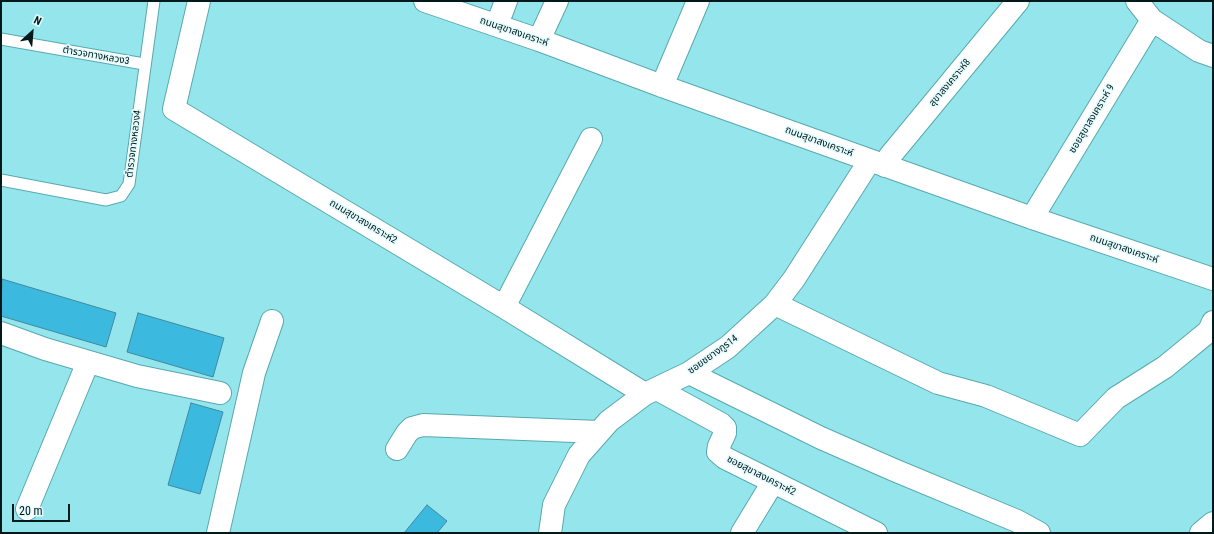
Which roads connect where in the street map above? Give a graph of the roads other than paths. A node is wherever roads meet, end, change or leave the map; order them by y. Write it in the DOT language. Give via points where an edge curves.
graph roads {
  1 [pos="154,1"];
  2 [pos="198,1"];
  3 [pos="425,1"];
  4 [pos="506,1"];
  5 [pos="557,1"];
  6 [pos="698,1"];
  7 [pos="1018,1"];
  8 [pos="1137,1"];
  9 [pos="1152,20"];
  10 [pos="496,25"];
  11 [pos="1,39"];
  12 [pos="539,40"];
  13 [pos="1213,56"];
  14 [pos="144,64"];
  15 [pos="662,86"];
  16 [pos="590,139"];
  17 [pos="877,163"];
  18 [pos="1,180"];
  19 [pos="1032,218"];
  20 [pos="1213,279"];
  21 [pos="776,304"];
  22 [pos="504,307"];
  23 [pos="272,321"];
  24 [pos="1213,322"];
  25 [pos="1,334"];
  26 [pos="88,362"];
  27 [pos="689,373"];
  28 [pos="651,392"];
  29 [pos="220,394"];
  30 [pos="599,432"];
  31 [pos="397,449"];
  32 [pos="774,482"];
  33 [pos="27,509"];
  34 [pos="1213,523"];
  35 [pos="218,533"];
  36 [pos="550,533"];
  37 [pos="742,533"];
  38 [pos="876,533"];
  39 [pos="1039,533"];
  40 [pos="1201,533"];
  1 -- 14 [label="lane, ตำรวจทางหลวง4"];
  2 -- 22 [label="street, ถนนสุขาสงเคราะห์2" via="174,109"];
  3 -- 10 [label="street, ถนนสุขาสงเคราะห์"];
  4 -- 10 [label="street"];
  5 -- 12 [label="street"];
  6 -- 15 [label="street"];
  7 -- 17 [label="street, สุขาสงเคราะห์8" via="890,156"];
  8 -- 9 [label="street"];
  9 -- 13 [label="street" via="1198,51"];
  9 -- 19 [label="street, ซอยสุขาสงเคราะห์ 9"];
  10 -- 12 [label="street, ถนนสุขาสงเคราะห์"];
  11 -- 14 [label="lane, ตำรวจทางหลวง3"];
  12 -- 15 [label="street, ถนนสุขาสงเคราะห์"];
  14 -- 18 [label="lane, ตำรวจทางหลวง4" via="129,184 121,196 106,200"];
  15 -- 17 [label="street, ถนนสุขาสงเคราะห์"];
  16 -- 22 [label="street"];
  17 -- 19 [label="street, ถนนสุขาสงเคราะห์"];
  17 -- 21 [label="street, ซอยชยางกูร14" via="865,168"];
  19 -- 20 [label="street, ถนนสุขาสงเคราะห์"];
  21 -- 24 [label="street" via="938,383 986,396 1080,435 1116,398 1165,367 1209,331"];
  21 -- 27 [label="street, ซอยชยางกูร14" via="728,347"];
  22 -- 28 [label="street, ถนนสุขาสงเคราะห์2"];
  23 -- 35 [label="street" via="254,373"];
  25 -- 26 [label="street"];
  26 -- 29 [label="street" via="137,376"];
  26 -- 33 [label="street"];
  27 -- 28 [label="street, ซอยชยางกูร14"];
  27 -- 39 [label="street" via="821,438 1017,521"];
  28 -- 30 [label="street, ซอยชยางกูร14" via="609,421"];
  28 -- 32 [label="street, ซอยสุขาสงเคราะห์2" via="721,424 725,428 725,433 718,452"];
  30 -- 31 [label="street" via="423,426 412,428"];
  30 -- 36 [label="street, ซอยชยางกูร14" via="579,454 554,505"];
  32 -- 37 [label="street"];
  32 -- 38 [label="street, ซอยสุขาสงเคราะห์2"];
  34 -- 40 [label="street"];
}
